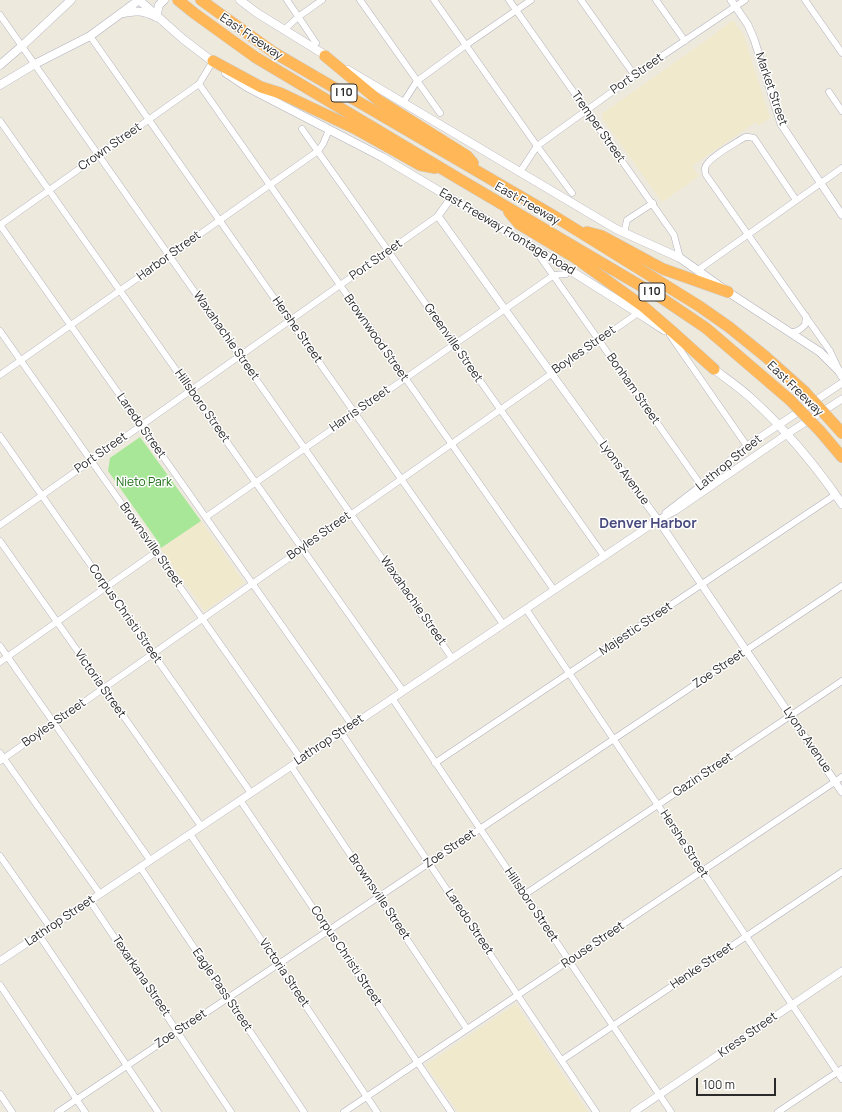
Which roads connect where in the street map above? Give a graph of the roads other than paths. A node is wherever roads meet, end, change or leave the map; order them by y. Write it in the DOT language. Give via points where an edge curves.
graph roads {
  1 [pos="139,0"];
  2 [pos="164,0"];
  3 [pos="178,0"];
  4 [pos="240,0"];
  5 [pos="287,0"];
  6 [pos="322,0"];
  7 [pos="360,0"];
  8 [pos="434,0"];
  9 [pos="509,0"];
  10 [pos="531,0"];
  11 [pos="581,0"];
  12 [pos="656,0"];
  13 [pos="745,0"];
  14 [pos="805,0"];
  15 [pos="68,1"];
  16 [pos="204,2"];
  17 [pos="734,3"];
  18 [pos="516,10"];
  19 [pos="121,14"];
  20 [pos="0,15"];
  21 [pos="156,17"];
  22 [pos="298,17"];
  23 [pos="284,30"];
  24 [pos="90,36"];
  25 [pos="686,41"];
  26 [pos="316,43"];
  27 [pos="466,45"];
  28 [pos="22,46"];
  29 [pos="842,53"];
  30 [pos="325,56"];
  31 [pos="213,61"];
  32 [pos="35,64"];
  33 [pos="0,65"];
  34 [pos="635,76"];
  35 [pos="417,81"];
  36 [pos="199,84"];
  37 [pos="0,85"];
  38 [pos="829,92"];
  39 [pos="403,103"];
  40 [pos="586,110"];
  41 [pos="842,110"];
  42 [pos="440,113"];
  43 [pos="148,120"];
  44 [pos="0,121"];
  45 [pos="302,129"];
  46 [pos="328,130"];
  47 [pos="537,146"];
  48 [pos="318,151"];
  49 [pos="98,155"];
  50 [pos="842,168"];
  51 [pos="444,170"];
  52 [pos="520,172"];
  53 [pos="486,176"];
  54 [pos="820,183"];
  55 [pos="269,185"];
  56 [pos="50,190"];
  57 [pos="572,193"];
  58 [pos="451,198"];
  59 [pos="796,200"];
  60 [pos="500,203"];
  61 [pos="652,203"];
  62 [pos="842,215"];
  63 [pos="438,216"];
  64 [pos="219,220"];
  65 [pos="0,225"];
  66 [pos="575,230"];
  67 [pos="624,233"];
  68 [pos="748,234"];
  69 [pos="533,247"];
  70 [pos="389,250"];
  71 [pos="169,255"];
  72 [pos="680,258"];
  73 [pos="698,270"];
  74 [pos="567,272"];
  75 [pos="554,275"];
  76 [pos="339,286"];
  77 [pos="562,287"];
  78 [pos="120,291"];
  79 [pos="728,292"];
  80 [pos="504,308"];
  81 [pos="638,312"];
  82 [pos="806,316"];
  83 [pos="290,320"];
  84 [pos="70,325"];
  85 [pos="0,331"];
  86 [pos="789,332"];
  87 [pos="670,334"];
  88 [pos="599,340"];
  89 [pos="453,344"];
  90 [pos="240,356"];
  91 [pos="21,360"];
  92 [pos="714,369"];
  93 [pos="551,373"];
  94 [pos="840,373"];
  95 [pos="0,375"];
  96 [pos="405,378"];
  97 [pos="842,383"];
  98 [pos="191,391"];
  99 [pos="842,399"];
  100 [pos="500,409"];
  101 [pos="355,412"];
  102 [pos="778,424"];
  103 [pos="141,425"];
  104 [pos="842,433"];
  105 [pos="787,434"];
  106 [pos="0,436"];
  107 [pos="451,444"];
  108 [pos="747,446"];
  109 [pos="305,447"];
  110 [pos="842,457"];
  111 [pos="92,460"];
  112 [pos="402,478"];
  113 [pos="256,482"];
  114 [pos="703,489"];
  115 [pos="42,495"];
  116 [pos="835,495"];
  117 [pos="842,504"];
  118 [pos="352,514"];
  119 [pos="206,517"];
  120 [pos="658,520"];
  121 [pos="0,525"];
  122 [pos="0,541"];
  123 [pos="302,548"];
  124 [pos="156,552"];
  125 [pos="604,556"];
  126 [pos="252,583"];
  127 [pos="702,584"];
  128 [pos="842,586"];
  129 [pos="107,588"];
  130 [pos="554,590"];
  131 [pos="526,609"];
  132 [pos="203,618"];
  133 [pos="58,622"];
  134 [pos="503,624"];
  135 [pos="0,646"];
  136 [pos="746,650"];
  137 [pos="152,653"];
  138 [pos="8,657"];
  139 [pos="452,658"];
  140 [pos="0,662"];
  141 [pos="570,674"];
  142 [pos="842,682"];
  143 [pos="103,688"];
  144 [pos="403,691"];
  145 [pos="392,698"];
  146 [pos="791,716"];
  147 [pos="54,723"];
  148 [pos="352,725"];
  149 [pos="341,732"];
  150 [pos="613,740"];
  151 [pos="1,757"];
  152 [pos="301,759"];
  153 [pos="435,763"];
  154 [pos="291,766"];
  155 [pos="842,778"];
  156 [pos="835,782"];
  157 [pos="842,792"];
  158 [pos="250,793"];
  159 [pos="240,800"];
  160 [pos="658,805"];
  161 [pos="201,826"];
  162 [pos="480,829"];
  163 [pos="190,834"];
  164 [pos="0,856"];
  165 [pos="150,860"];
  166 [pos="429,863"];
  167 [pos="140,867"];
  168 [pos="702,872"];
  169 [pos="842,872"];
  170 [pos="100,894"];
  171 [pos="524,895"];
  172 [pos="379,896"];
  173 [pos="90,901"];
  174 [pos="50,927"];
  175 [pos="328,930"];
  176 [pos="39,935"];
  177 [pos="746,936"];
  178 [pos="0,961"];
  179 [pos="568,961"];
  180 [pos="278,964"];
  181 [pos="842,971"];
  182 [pos="0,985"];
  183 [pos="518,995"];
  184 [pos="228,998"];
  185 [pos="792,1005"];
  186 [pos="612,1026"];
  187 [pos="467,1029"];
  188 [pos="178,1031"];
  189 [pos="562,1060"];
  190 [pos="418,1062"];
  191 [pos="127,1065"];
  192 [pos="840,1070"];
  193 [pos="842,1079"];
  194 [pos="0,1094"];
  195 [pos="660,1095"];
  196 [pos="367,1096"];
  197 [pos="77,1099"];
  198 [pos="12,1112"];
  199 [pos="58,1112"];
  200 [pos="85,1112"];
  201 [pos="158,1112"];
  202 [pos="231,1112"];
  203 [pos="304,1112"];
  204 [pos="344,1112"];
  205 [pos="377,1112"];
  206 [pos="451,1112"];
  207 [pos="596,1112"];
  208 [pos="634,1112"];
  209 [pos="671,1112"];
  210 [pos="778,1112"];
  1 -- 19 [label="main road"];
  1 -- 21 [label="main road, East Freeway Frontage Road"];
  2 -- 21 [label="main road" via="159,5"];
  3 -- 51 [label="highway, East Freeway / I 10" via="255,57"];
  4 -- 23 [label="main road"];
  5 -- 22 [label="street"];
  6 -- 22 [label="street"];
  7 -- 35 [label="street"];
  8 -- 27 [label="street"];
  9 -- 18 [label="street, Tremper Street"];
  10 -- 18 [label="street"];
  11 -- 34 [label="street"];
  12 -- 25 [label="street"];
  13 -- 17 [label="street, Port Street"];
  14 -- 29 [label="street"];
  15 -- 28 [label="main road"];
  16 -- 53 [label="highway, East Freeway / I 10" via="273,52"];
  17 -- 25 [label="street, Port Street"];
  17 -- 54 [label="street, Market Street" via="754,39 781,124"];
  18 -- 27 [label="street"];
  18 -- 40 [label="street, Tremper Street"];
  19 -- 21 [label="main road" via="138,10"];
  19 -- 24 [label="main road"];
  20 -- 28 [label="street, Waxahachie Street"];
  21 -- 31 [label="main road, East Freeway Frontage Road"];
  22 -- 23 [label="street"];
  22 -- 26 [label="street"];
  23 -- 30 [label="main road"];
  24 -- 32 [label="main road"];
  24 -- 43 [label="street, Hershe Street"];
  25 -- 34 [label="street, Port Street"];
  27 -- 35 [label="street"];
  27 -- 47 [label="street"];
  28 -- 32 [label="street, Waxahachie Street"];
  28 -- 33 [label="main road"];
  30 -- 39 [label="main road"];
  30 -- 53 [label="highway" via="378,100 467,156"];
  31 -- 36 [label="street, Crown Street"];
  31 -- 46 [label="main road, East Freeway Frontage Road" via="228,75 247,87"];
  31 -- 51 [label="highway" via="262,87 354,128 420,165"];
  32 -- 37 [label="main road"];
  32 -- 49 [label="street, Waxahachie Street"];
  34 -- 40 [label="street, Port Street"];
  35 -- 39 [label="street"];
  35 -- 42 [label="street"];
  36 -- 43 [label="street, Crown Street"];
  36 -- 55 [label="street, Brownwood Street"];
  38 -- 41 [label="street"];
  39 -- 52 [label="main road"];
  40 -- 47 [label="street, Port Street"];
  40 -- 61 [label="street, Tremper Street"];
  43 -- 49 [label="street, Crown Street"];
  43 -- 64 [label="street, Hershe Street"];
  44 -- 56 [label="street, Hillsboro Street"];
  45 -- 48 [label="street, Greenville Street"];
  46 -- 48 [label="street, Harbor Street"];
  46 -- 58 [label="main road, East Freeway Frontage Road" via="382,157"];
  47 -- 52 [label="street, Port Street"];
  47 -- 57 [label="street"];
  48 -- 55 [label="street, Harbor Street"];
  48 -- 70 [label="street, Greenville Street"];
  49 -- 56 [label="street, Crown Street"];
  49 -- 71 [label="street, Waxahachie Street"];
  50 -- 54 [label="street"];
  51 -- 60 [label="highway, East Freeway / I 10"];
  52 -- 67 [label="main road"];
  53 -- 66 [label="highway, East Freeway / I 10"];
  54 -- 59 [label="street"];
  54 -- 62 [label="street, Market Street"];
  55 -- 64 [label="street, Harbor Street"];
  55 -- 76 [label="street, Brownwood Street"];
  56 -- 65 [label="street, Crown Street"];
  56 -- 78 [label="street, Hillsboro Street"];
  58 -- 63 [label="street"];
  58 -- 69 [label="main road, East Freeway Frontage Road"];
  59 -- 68 [label="street"];
  59 -- 68 [label="street" via="754,138 745,137 714,157 705,169 706,175"];
  60 -- 92 [label="highway" via="519,224 574,257 644,308"];
  60 -- 110 [label="highway, East Freeway / I 10, bridge" via="669,303 706,328 790,400"];
  61 -- 67 [label="street" via="627,220"];
  61 -- 72 [label="street, Tremper Street" via="674,235"];
  63 -- 70 [label="street, Port Street"];
  63 -- 80 [label="street, Lyons Avenue"];
  64 -- 71 [label="street, Harbor Street"];
  64 -- 83 [label="street, Hershe Street"];
  65 -- 84 [label="street, Laredo Street"];
  66 -- 79 [label="highway" via="602,236 663,269"];
  66 -- 104 [label="highway, East Freeway / I 10, bridge" via="729,327 804,391"];
  67 -- 72 [label="main road"];
  68 -- 73 [label="street"];
  68 -- 82 [label="street"];
  69 -- 74 [label="main road, East Freeway Frontage Road"];
  69 -- 75 [label="street, Bonham Street"];
  70 -- 76 [label="street, Port Street"];
  70 -- 89 [label="street, Greenville Street"];
  71 -- 78 [label="street, Harbor Street"];
  71 -- 90 [label="street, Waxahachie Street"];
  72 -- 73 [label="main road"];
  73 -- 79 [label="main road"];
  74 -- 75 [label="street"];
  74 -- 77 [label="street"];
  74 -- 81 [label="main road, East Freeway Frontage Road"];
  75 -- 77 [label="street, Bonham Street"];
  75 -- 80 [label="street, Harris Street"];
  76 -- 83 [label="street, Port Street"];
  76 -- 96 [label="street, Brownwood Street"];
  77 -- 88 [label="street, Bonham Street"];
  78 -- 84 [label="street, Harbor Street"];
  78 -- 98 [label="street, Hillsboro Street"];
  79 -- 86 [label="main road"];
  80 -- 89 [label="street, Harris Street"];
  80 -- 93 [label="street, Lyons Avenue"];
  81 -- 87 [label="main road, East Freeway Frontage Road"];
  81 -- 88 [label="street, Boyles Street"];
  82 -- 86 [label="street" via="805,325 800,330"];
  82 -- 94 [label="street" via="830,351"];
  83 -- 90 [label="street, Port Street"];
  83 -- 101 [label="street, Hershe Street"];
  84 -- 91 [label="street, Harbor Street"];
  84 -- 103 [label="street, Laredo Street"];
  85 -- 91 [label="street, Brownsville Street"];
  86 -- 94 [label="main road" via="820,352"];
  87 -- 92 [label="main road, East Freeway Frontage Road"];
  87 -- 108 [label="street"];
  88 -- 93 [label="street, Boyles Street"];
  88 -- 114 [label="street, Bonham Street"];
  89 -- 96 [label="street, Harris Street"];
  89 -- 100 [label="street, Greenville Street"];
  90 -- 98 [label="street, Port Street"];
  90 -- 109 [label="street, Waxahachie Street"];
  91 -- 95 [label="street, Harbor Street"];
  91 -- 111 [label="street, Brownsville Street"];
  92 -- 102 [label="main road, East Freeway Frontage Road" via="751,398"];
  93 -- 100 [label="street, Boyles Street"];
  93 -- 120 [label="street, Lyons Avenue"];
  96 -- 101 [label="street, Harris Street"];
  96 -- 107 [label="street, Brownwood Street"];
  97 -- 102 [label="street, Lathrop Street"];
  98 -- 103 [label="street, Port Street"];
  98 -- 113 [label="street, Hillsboro Street"];
  99 -- 105 [label="street, Lathrop Street"];
  100 -- 107 [label="street, Boyles Street"];
  100 -- 125 [label="street, Greenville Street"];
  101 -- 109 [label="street, Harris Street"];
  101 -- 112 [label="street, Hershe Street"];
  102 -- 105 [label="main road, East Freeway Frontage Road"];
  102 -- 108 [label="street, Lathrop Street"];
  103 -- 111 [label="street, Port Street"];
  103 -- 119 [label="street, Laredo Street"];
  105 -- 114 [label="street, Lathrop Street"];
  105 -- 116 [label="main road, East Freeway Frontage Road"];
  106 -- 115 [label="street, Corpus Christi Street"];
  107 -- 112 [label="street, Boyles Street"];
  107 -- 130 [label="street, Brownwood Street"];
  108 -- 114 [label="street, Lathrop Street"];
  109 -- 113 [label="street, Harris Street"];
  109 -- 118 [label="street, Waxahachie Street"];
  111 -- 115 [label="street, Port Street"];
  111 -- 124 [label="street, Brownsville Street"];
  112 -- 118 [label="street, Boyles Street"];
  112 -- 134 [label="street, Hershe Street"];
  113 -- 119 [label="street, Harris Street"];
  113 -- 123 [label="street, Hillsboro Street"];
  114 -- 120 [label="street, Lathrop Street" via="672,507"];
  115 -- 121 [label="street, Port Street"];
  115 -- 129 [label="street, Corpus Christi Street"];
  116 -- 117 [label="main road, East Freeway Frontage Road"];
  116 -- 127 [label="street, Majestic Street"];
  118 -- 123 [label="street, Boyles Street"];
  118 -- 139 [label="street, Waxahachie Street"];
  119 -- 126 [label="street, Laredo Street"];
  120 -- 125 [label="street, Lathrop Street"];
  120 -- 127 [label="street, Lyons Avenue"];
  122 -- 133 [label="street, Victoria Street"];
  123 -- 126 [label="street, Boyles Street"];
  123 -- 144 [label="street, Hillsboro Street"];
  124 -- 129 [label="street"];
  124 -- 132 [label="street, Brownsville Street"];
  125 -- 130 [label="street, Lathrop Street"];
  126 -- 132 [label="street, Boyles Street"];
  126 -- 148 [label="street, Laredo Street"];
  127 -- 136 [label="street, Lyons Avenue"];
  127 -- 141 [label="street, Majestic Street"];
  128 -- 136 [label="street, Zoe Street"];
  129 -- 133 [label="street"];
  129 -- 137 [label="street, Corpus Christi Street"];
  130 -- 131 [label="street, Lathrop Street"];
  131 -- 134 [label="street, Lathrop Street"];
  131 -- 141 [label="street, Hershe Street"];
  132 -- 137 [label="street, Boyles Street"];
  132 -- 152 [label="street, Brownsville Street"];
  133 -- 138 [label="street"];
  133 -- 143 [label="street, Victoria Street"];
  134 -- 139 [label="street, Lathrop Street"];
  135 -- 138 [label="street"];
  136 -- 146 [label="street, Lyons Avenue"];
  136 -- 150 [label="street, Zoe Street"];
  137 -- 143 [label="street, Boyles Street"];
  137 -- 158 [label="street, Corpus Christi Street"];
  138 -- 140 [label="street"];
  138 -- 147 [label="street"];
  139 -- 144 [label="street, Lathrop Street"];
  141 -- 150 [label="street, Hershe Street"];
  141 -- 153 [label="street, Majestic Street"];
  142 -- 146 [label="street, Gazin Street"];
  143 -- 147 [label="street, Boyles Street"];
  143 -- 161 [label="street, Victoria Street"];
  144 -- 145 [label="street, Lathrop Street"];
  145 -- 148 [label="street, Lathrop Street"];
  145 -- 153 [label="street, Hillsboro Street"];
  146 -- 156 [label="street, Lyons Avenue"];
  146 -- 160 [label="street, Gazin Street"];
  147 -- 151 [label="street, Boyles Street"];
  147 -- 165 [label="street"];
  148 -- 149 [label="street, Lathrop Street"];
  149 -- 152 [label="street, Lathrop Street"];
  149 -- 166 [label="street, Laredo Street"];
  150 -- 160 [label="street, Hershe Street"];
  150 -- 162 [label="street, Zoe Street"];
  151 -- 170 [label="street"];
  152 -- 154 [label="street, Lathrop Street"];
  153 -- 162 [label="street, Hillsboro Street"];
  154 -- 158 [label="street, Lathrop Street"];
  154 -- 172 [label="street, Brownsville Street"];
  155 -- 156 [label="street, Rouse Street"];
  156 -- 157 [label="street, Lyons Avenue"];
  156 -- 168 [label="street, Rouse Street"];
  158 -- 159 [label="street, Lathrop Street"];
  159 -- 161 [label="street, Lathrop Street"];
  159 -- 175 [label="street, Corpus Christi Street"];
  160 -- 168 [label="street, Hershe Street"];
  160 -- 171 [label="street, Gazin Street"];
  161 -- 163 [label="street, Lathrop Street"];
  162 -- 166 [label="street, Zoe Street"];
  162 -- 171 [label="street, Hillsboro Street"];
  163 -- 165 [label="street, Lathrop Street"];
  163 -- 180 [label="street, Victoria Street"];
  164 -- 174 [label="street"];
  165 -- 167 [label="street, Lathrop Street"];
  166 -- 172 [label="street, Zoe Street"];
  166 -- 183 [label="street, Laredo Street"];
  167 -- 170 [label="street, Lathrop Street"];
  167 -- 184 [label="street, Eagle Pass Street"];
  168 -- 177 [label="street, Hershe Street"];
  168 -- 179 [label="street, Rouse Street"];
  169 -- 177 [label="street, Henke Street"];
  170 -- 173 [label="street, Lathrop Street"];
  171 -- 179 [label="street, Hillsboro Street"];
  172 -- 175 [label="street, Zoe Street"];
  172 -- 187 [label="street, Brownsville Street"];
  173 -- 174 [label="street, Lathrop Street"];
  173 -- 188 [label="street, Texarkana Street"];
  174 -- 176 [label="street, Lathrop Street"];
  175 -- 180 [label="street, Zoe Street"];
  175 -- 190 [label="street, Corpus Christi Street"];
  176 -- 178 [label="street, Lathrop Street"];
  176 -- 191 [label="street"];
  177 -- 185 [label="street, Hershe Street"];
  177 -- 186 [label="street, Henke Street"];
  179 -- 183 [label="street, Rouse Street"];
  179 -- 186 [label="street, Hillsboro Street"];
  180 -- 184 [label="street, Zoe Street"];
  180 -- 196 [label="street, Victoria Street"];
  181 -- 185 [label="street, Kress Street"];
  182 -- 197 [label="street"];
  183 -- 187 [label="street, Rouse Street"];
  183 -- 189 [label="street, Laredo Street"];
  184 -- 188 [label="street, Zoe Street"];
  184 -- 203 [label="street, Eagle Pass Street"];
  185 -- 192 [label="street, Hershe Street"];
  185 -- 195 [label="street, Kress Street"];
  186 -- 189 [label="street, Henke Street"];
  186 -- 195 [label="street, Hillsboro Street"];
  187 -- 190 [label="street, Rouse Street"];
  188 -- 191 [label="street, Zoe Street"];
  188 -- 202 [label="street, Texarkana Street"];
  189 -- 207 [label="street, Laredo Street"];
  190 -- 196 [label="street, Rouse Street"];
  190 -- 206 [label="street, Corpus Christi Street"];
  191 -- 197 [label="street, Zoe Street"];
  191 -- 201 [label="street"];
  192 -- 193 [label="street, Hershe Street"];
  192 -- 210 [label="street"];
  194 -- 198 [label="street"];
  195 -- 208 [label="street, Kress Street"];
  195 -- 209 [label="street, Hillsboro Street"];
  196 -- 204 [label="street, Rouse Street"];
  196 -- 205 [label="street, Victoria Street"];
  197 -- 199 [label="street, Zoe Street"];
  197 -- 200 [label="street"];
}
